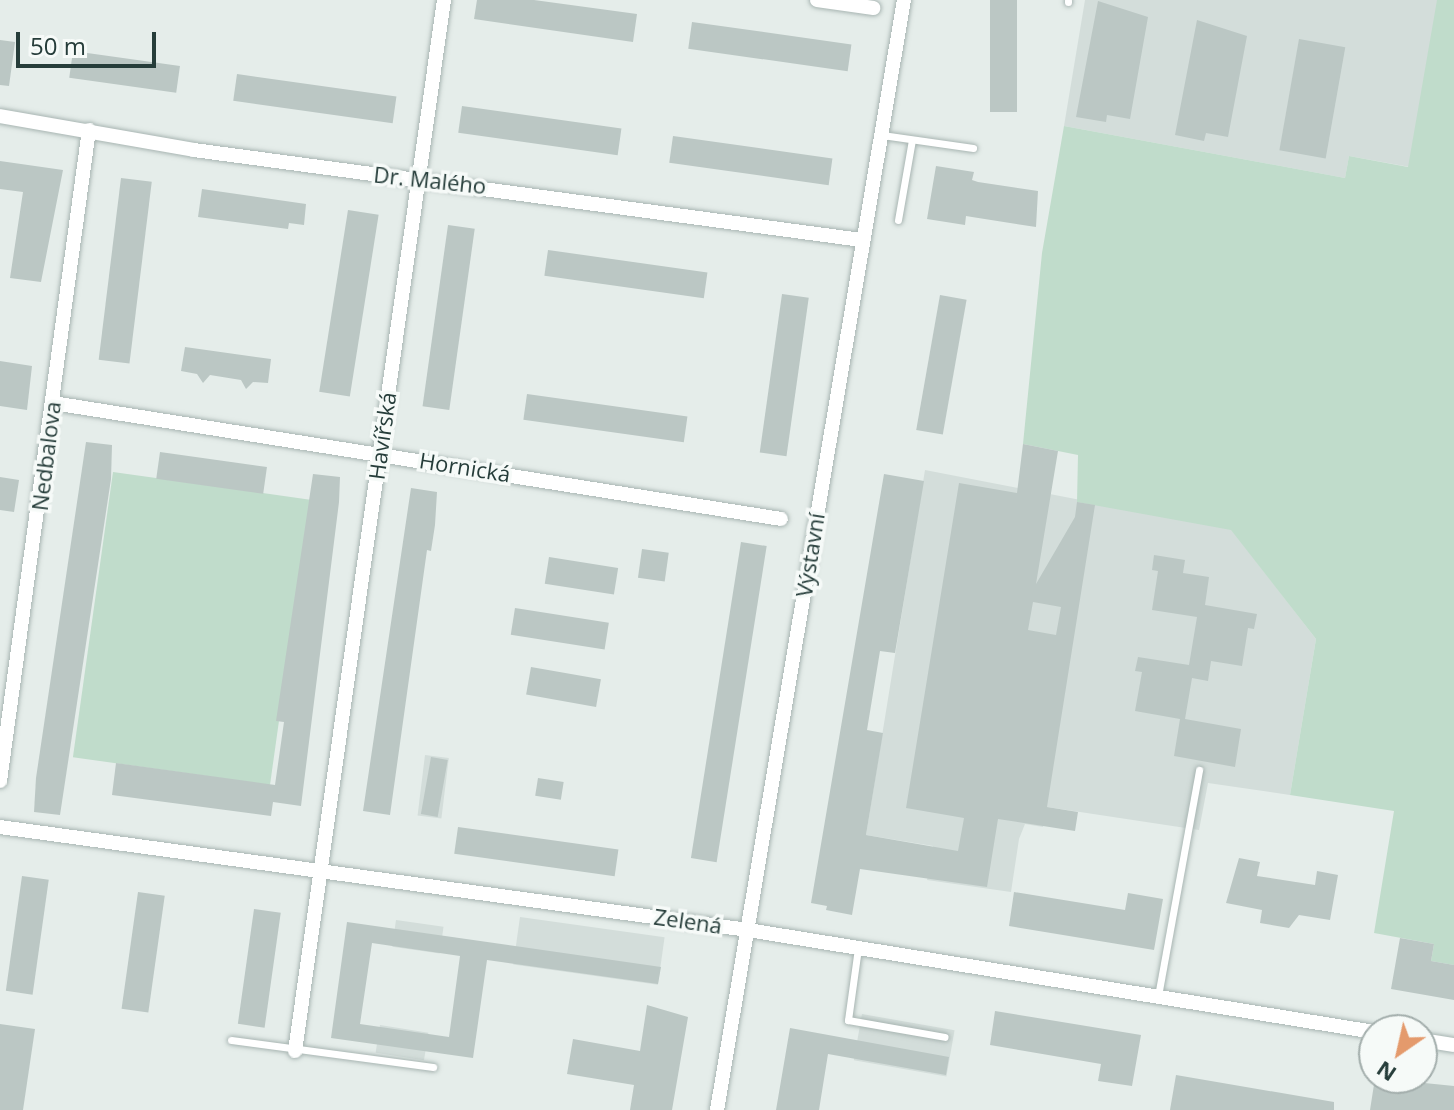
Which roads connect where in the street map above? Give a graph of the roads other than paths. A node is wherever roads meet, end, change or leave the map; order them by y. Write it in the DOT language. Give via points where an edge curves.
graph roads {
  1 [pos="444,0"];
  2 [pos="817,0"];
  3 [pos="904,0"];
  4 [pos="873,8"];
  5 [pos="0,116"];
  6 [pos="89,130"];
  7 [pos="880,135"];
  8 [pos="912,140"];
  9 [pos="973,148"];
  10 [pos="415,179"];
  11 [pos="898,220"];
  12 [pos="861,240"];
  13 [pos="53,403"];
  14 [pos="380,453"];
  15 [pos="781,519"];
  16 [pos="1199,770"];
  17 [pos="0,781"];
  18 [pos="0,827"];
  19 [pos="319,873"];
  20 [pos="748,930"];
  21 [pos="858,948"];
  22 [pos="1158,998"];
  23 [pos="1358,1029"];
  24 [pos="945,1037"];
  25 [pos="231,1040"];
  26 [pos="295,1051"];
  27 [pos="433,1067"];
  28 [pos="717,1110"];
  1 -- 10 [label="street, Havířská"];
  2 -- 4 [label="street"];
  3 -- 7 [label="street, Výstavní"];
  5 -- 6 [label="street, Dr. Malého"];
  6 -- 10 [label="street, Dr. Malého" via="194,150"];
  6 -- 13 [label="street, Nedbalova"];
  7 -- 8 [label="lane"];
  7 -- 12 [label="street, Výstavní"];
  8 -- 9 [label="lane"];
  8 -- 11 [label="lane"];
  10 -- 12 [label="street, Dr. Malého"];
  10 -- 14 [label="street, Havířská"];
  12 -- 20 [label="street, Výstavní"];
  13 -- 14 [label="street, Hornická"];
  13 -- 17 [label="street, Nedbalova"];
  14 -- 15 [label="street, Hornická"];
  14 -- 19 [label="street, Havířská"];
  16 -- 22 [label="lane"];
  18 -- 19 [label="street, Zelená"];
  19 -- 20 [label="street, Zelená"];
  19 -- 26 [label="street, Havířská"];
  20 -- 21 [label="street, Zelená"];
  20 -- 28 [label="street, Výstavní"];
  21 -- 22 [label="street, Zelená"];
  21 -- 24 [label="lane" via="848,1020"];
  22 -- 23 [label="street, Zelená"];
  25 -- 26 [label="lane"];
  26 -- 27 [label="lane"];
}
